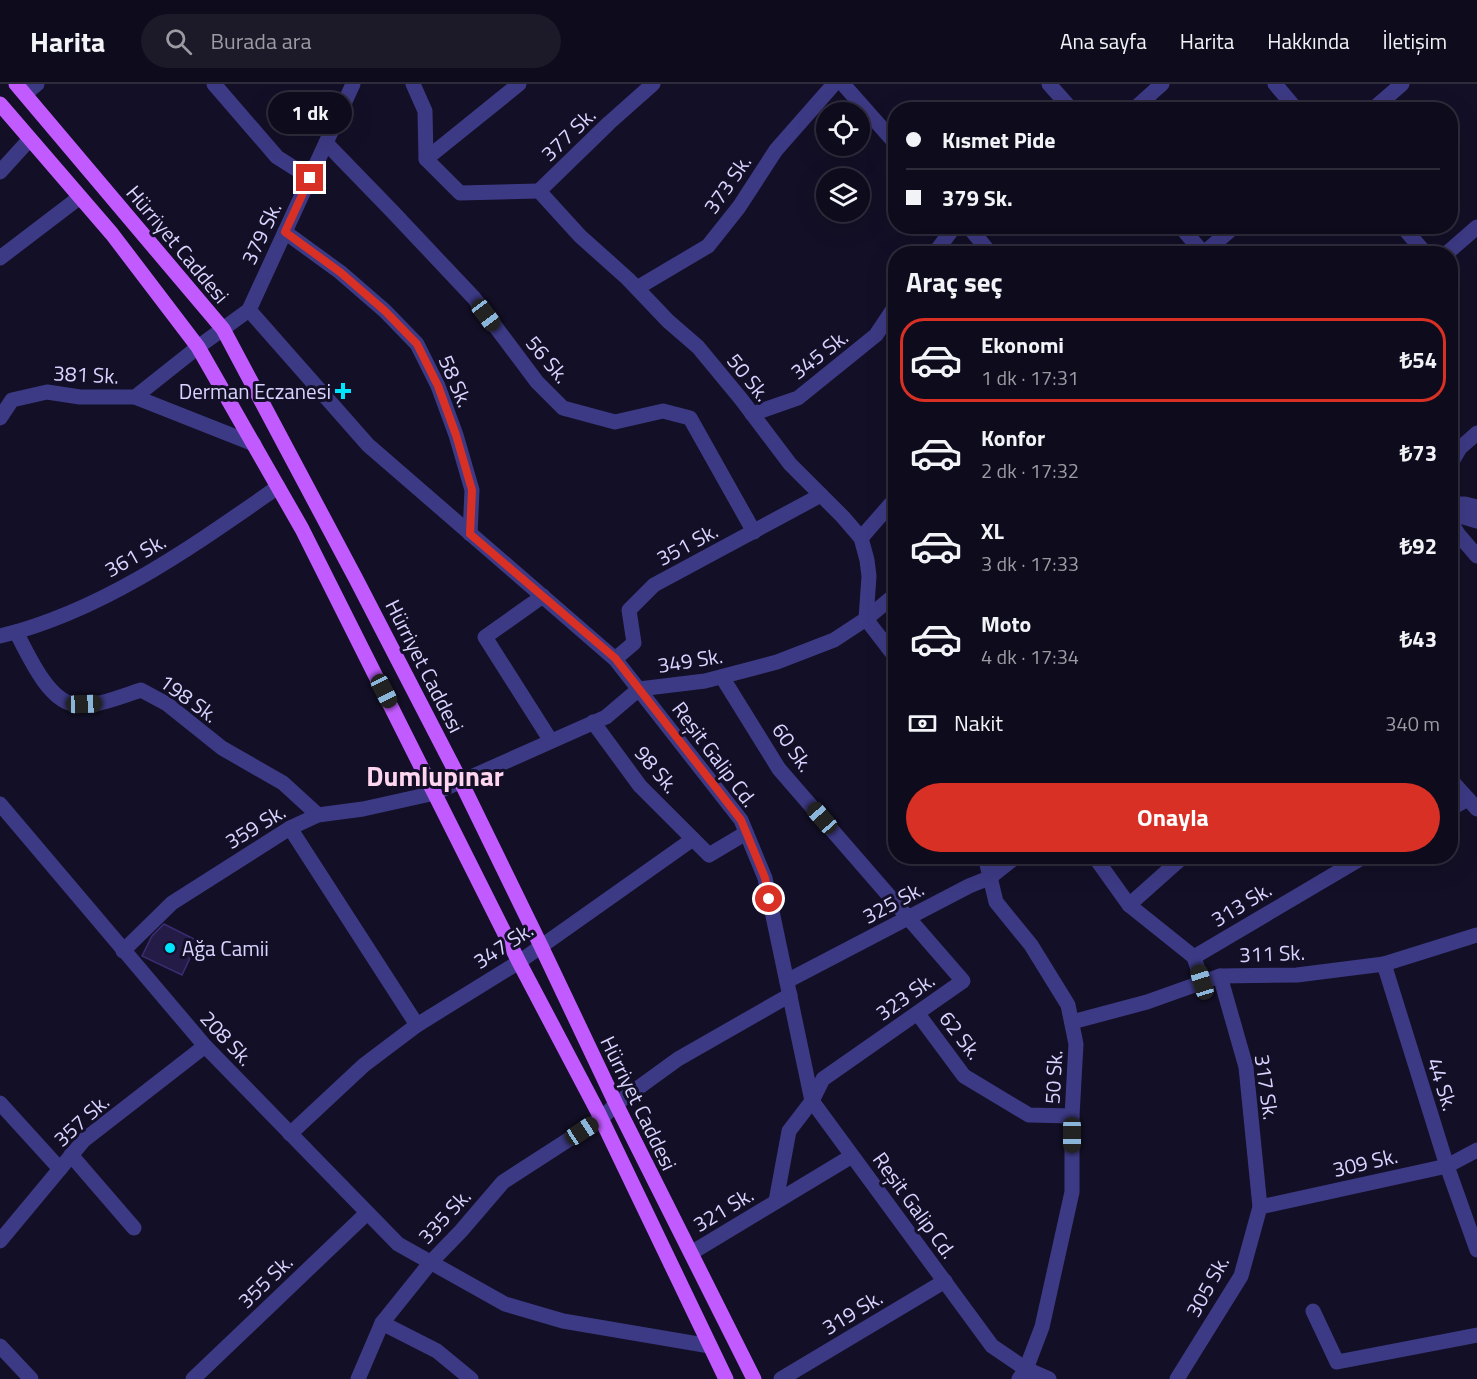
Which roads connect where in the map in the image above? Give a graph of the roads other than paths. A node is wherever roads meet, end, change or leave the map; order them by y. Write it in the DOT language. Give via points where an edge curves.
graph roads {
  1 [pos="214,84"];
  2 [pos="353,84"];
  3 [pos="413,84"];
  4 [pos="519,84"];
  5 [pos="652,84"];
  6 [pos="834,84"];
  7 [pos="843,84"];
  8 [pos="1049,84"];
  9 [pos="1162,84"];
  10 [pos="1275,84"];
  11 [pos="1402,84"];
  12 [pos="26,87"];
  13 [pos="1065,102"];
  14 [pos="1142,102"];
  15 [pos="1290,102"];
  16 [pos="1381,102"];
  17 [pos="0,104"];
  18 [pos="888,135"];
  19 [pos="30,139"];
  20 [pos="326,143"];
  21 [pos="426,159"];
  22 [pos="0,172"];
  23 [pos="310,178"];
  24 [pos="539,191"];
  25 [pos="80,197"];
  26 [pos="1477,227"];
  27 [pos="285,232"];
  28 [pos="975,234"];
  29 [pos="1187,234"];
  30 [pos="1226,234"];
  31 [pos="1409,234"];
  32 [pos="984,246"];
  33 [pos="1198,246"];
  34 [pos="1212,246"];
  35 [pos="1419,246"];
  36 [pos="1455,246"];
  37 [pos="0,258"];
  38 [pos="637,288"];
  39 [pos="249,310"];
  40 [pos="888,317"];
  41 [pos="223,329"];
  42 [pos="198,347"];
  43 [pos="6,396"];
  44 [pos="135,398"];
  45 [pos="752,414"];
  46 [pos="0,418"];
  47 [pos="1477,433"];
  48 [pos="254,444"];
  49 [pos="1458,451"];
  50 [pos="278,487"];
  51 [pos="821,495"];
  52 [pos="888,507"];
  53 [pos="1458,515"];
  54 [pos="1477,521"];
  55 [pos="754,531"];
  56 [pos="470,534"];
  57 [pos="1458,534"];
  58 [pos="861,538"];
  59 [pos="1477,556"];
  60 [pos="543,596"];
  61 [pos="888,601"];
  62 [pos="866,619"];
  63 [pos="16,632"];
  64 [pos="0,636"];
  65 [pos="888,648"];
  66 [pos="615,658"];
  67 [pos="723,676"];
  68 [pos="639,689"];
  69 [pos="593,722"];
  70 [pos="551,741"];
  71 [pos="461,782"];
  72 [pos="1458,787"];
  73 [pos="435,793"];
  74 [pos="0,804"];
  75 [pos="1473,804"];
  76 [pos="1458,807"];
  77 [pos="318,814"];
  78 [pos="290,828"];
  79 [pos="746,833"];
  80 [pos="693,839"];
  81 [pos="986,864"];
  82 [pos="1007,864"];
  83 [pos="1100,864"];
  84 [pos="1175,864"];
  85 [pos="1351,864"];
  86 [pos="989,878"];
  87 [pos="1129,905"];
  88 [pos="908,918"];
  89 [pos="1477,935"];
  90 [pos="541,946"];
  91 [pos="123,951"];
  92 [pos="1194,957"];
  93 [pos="519,962"];
  94 [pos="1384,964"];
  95 [pos="1220,976"];
  96 [pos="1202,982"];
  97 [pos="788,988"];
  98 [pos="918,1014"];
  99 [pos="1072,1022"];
  100 [pos="417,1025"];
  101 [pos="205,1046"];
  102 [pos="812,1101"];
  103 [pos="0,1103"];
  104 [pos="616,1104"];
  105 [pos="1072,1116"];
  106 [pos="602,1118"];
  107 [pos="290,1134"];
  108 [pos="1477,1150"];
  109 [pos="71,1155"];
  110 [pos="852,1156"];
  111 [pos="1447,1166"];
  112 [pos="60,1169"];
  113 [pos="776,1202"];
  114 [pos="1260,1207"];
  115 [pos="367,1213"];
  116 [pos="134,1228"];
  117 [pos="0,1241"];
  118 [pos="1477,1250"];
  119 [pos="691,1253"];
  120 [pos="430,1262"];
  121 [pos="945,1281"];
  122 [pos="1313,1311"];
  123 [pos="382,1323"];
  124 [pos="1477,1335"];
  125 [pos="0,1346"];
  126 [pos="710,1346"];
  127 [pos="1025,1376"];
  128 [pos="31,1379"];
  129 [pos="193,1379"];
  130 [pos="358,1379"];
  131 [pos="471,1379"];
  132 [pos="726,1379"];
  133 [pos="754,1379"];
  134 [pos="781,1379"];
  135 [pos="1049,1379"];
  136 [pos="1176,1379"];
  1 -- 23 [label="street" via="277,157"];
  2 -- 20 [label="street, 379 Sk."];
  3 -- 21 [label="street" via="425,111"];
  4 -- 21 [label="street"];
  5 -- 24 [label="street, 377 Sk."];
  6 -- 38 [label="street, 373 Sk." via="776,150 708,246"];
  7 -- 18 [label="street"];
  8 -- 13 [label="street"];
  9 -- 14 [label="street"];
  10 -- 15 [label="street"];
  11 -- 16 [label="street"];
  12 -- 41 [label="main road, Hürriyet Caddesi"];
  17 -- 19 [label="main road, Hürriyet Caddesi"];
  19 -- 22 [label="street"];
  19 -- 25 [label="main road, Hürriyet Caddesi"];
  20 -- 23 [label="street, 379 Sk."];
  20 -- 55 [label="street, 56 Sk." via="474,298 537,382 563,408 615,422 663,411 690,418"];
  21 -- 24 [label="street" via="460,193"];
  23 -- 27 [label="street, 379 Sk."];
  24 -- 38 [label="street, 50 Sk." via="580,236"];
  25 -- 37 [label="street"];
  25 -- 42 [label="main road, Hürriyet Caddesi"];
  26 -- 36 [label="street"];
  27 -- 39 [label="street, 379 Sk."];
  27 -- 56 [label="street, 58 Sk." via="340,272 417,344 438,386 472,490"];
  28 -- 32 [label="street"];
  29 -- 33 [label="street"];
  30 -- 34 [label="street"];
  31 -- 35 [label="street"];
  38 -- 45 [label="street, 50 Sk." via="698,347"];
  39 -- 41 [label="street, 379 Sk."];
  39 -- 56 [label="street, Reşit Galip Cd." via="368,445"];
  40 -- 45 [label="street, 345 Sk." via="876,335 798,398"];
  41 -- 42 [label="street, 379 Sk."];
  41 -- 71 [label="main road, Hürriyet Caddesi"];
  42 -- 44 [label="street, 381 Sk."];
  42 -- 48 [label="main road, Hürriyet Caddesi"];
  43 -- 44 [label="street, 381 Sk." via="47,392"];
  43 -- 46 [label="street, 381 Sk."];
  44 -- 48 [label="street"];
  45 -- 51 [label="street, 50 Sk." via="790,464"];
  47 -- 49 [label="street"];
  48 -- 50 [label="main road, Hürriyet Caddesi"];
  50 -- 63 [label="street, 361 Sk." via="155,570 68,613"];
  50 -- 73 [label="main road, Hürriyet Caddesi" via="303,529"];
  51 -- 55 [label="street, 351 Sk."];
  51 -- 58 [label="street, 50 Sk."];
  52 -- 58 [label="street"];
  53 -- 54 [label="street"];
  55 -- 66 [label="street, 351 Sk." via="654,585 629,610 634,643"];
  56 -- 60 [label="street, Reşit Galip Cd."];
  57 -- 59 [label="street"];
  58 -- 62 [label="street, 50 Sk." via="869,576"];
  60 -- 66 [label="street, Reşit Galip Cd."];
  60 -- 70 [label="street" via="485,637"];
  61 -- 62 [label="street, 349 Sk."];
  62 -- 65 [label="street"];
  62 -- 67 [label="street, 349 Sk." via="834,640 777,662"];
  63 -- 64 [label="street, 361 Sk."];
  63 -- 77 [label="street, 198 Sk." via="47,688 72,704 96,704 141,690 167,704 222,748 283,783"];
  66 -- 68 [label="street, Reşit Galip Cd."];
  67 -- 68 [label="street, 349 Sk."];
  67 -- 88 [label="street, 60 Sk." via="779,769"];
  68 -- 69 [label="street, 349 Sk." via="606,717"];
  68 -- 79 [label="street, Reşit Galip Cd." via="741,820"];
  69 -- 70 [label="street, 349 Sk."];
  69 -- 80 [label="street, 98 Sk." via="640,786"];
  70 -- 71 [label="street, 349 Sk."];
  71 -- 73 [label="street, 359 Sk."];
  71 -- 90 [label="main road, Hürriyet Caddesi"];
  72 -- 75 [label="street"];
  73 -- 77 [label="street, 359 Sk." via="363,809"];
  73 -- 93 [label="main road, Hürriyet Caddesi"];
  74 -- 91 [label="street, 208 Sk."];
  75 -- 76 [label="street"];
  77 -- 78 [label="street, 359 Sk."];
  78 -- 91 [label="street, 359 Sk." via="172,903"];
  78 -- 100 [label="street"];
  79 -- 80 [label="street" via="709,855"];
  79 -- 97 [label="street, Reşit Galip Cd." via="765,878"];
  80 -- 90 [label="street, 347 Sk."];
  81 -- 86 [label="street, 50 Sk."];
  82 -- 86 [label="street, 325 Sk."];
  83 -- 87 [label="street"];
  84 -- 87 [label="street"];
  85 -- 92 [label="street, 313 Sk."];
  86 -- 88 [label="street, 325 Sk."];
  86 -- 99 [label="street, 50 Sk." via="996,902 1031,945 1068,1005"];
  87 -- 92 [label="street"];
  88 -- 97 [label="street, 325 Sk."];
  88 -- 98 [label="street, 323 Sk." via="963,981"];
  89 -- 94 [label="street, 311 Sk."];
  90 -- 93 [label="street, 347 Sk."];
  90 -- 104 [label="main road, Hürriyet Caddesi"];
  91 -- 101 [label="street, 208 Sk."];
  92 -- 96 [label="street"];
  93 -- 100 [label="street, 347 Sk."];
  93 -- 106 [label="main road, Hürriyet Caddesi"];
  94 -- 95 [label="street, 311 Sk." via="1298,975"];
  94 -- 111 [label="street, 44 Sk."];
  95 -- 96 [label="street, 311 Sk."];
  95 -- 114 [label="street, 317 Sk." via="1245,1067"];
  96 -- 99 [label="street, 311 Sk."];
  97 -- 102 [label="street, Reşit Galip Cd."];
  97 -- 104 [label="street, 325 Sk."];
  98 -- 102 [label="street, 323 Sk." via="823,1079"];
  98 -- 105 [label="street, 62 Sk." via="964,1076 1029,1115"];
  99 -- 105 [label="street, 50 Sk." via="1076,1044"];
  100 -- 107 [label="street, 347 Sk." via="364,1065"];
  101 -- 107 [label="street, 208 Sk."];
  101 -- 109 [label="street, 357 Sk." via="84,1140"];
  102 -- 110 [label="street, Reşit Galip Cd."];
  102 -- 113 [label="street, 321 Sk." via="789,1131"];
  103 -- 112 [label="street"];
  104 -- 106 [label="street, 335 Sk."];
  104 -- 119 [label="main road, Hürriyet Caddesi"];
  105 -- 127 [label="street, 50 Sk." via="1072,1192 1042,1327"];
  106 -- 120 [label="street, 335 Sk." via="503,1182"];
  106 -- 126 [label="main road, Hürriyet Caddesi"];
  107 -- 115 [label="street, 208 Sk."];
  108 -- 111 [label="street, 309 Sk."];
  109 -- 112 [label="street, 357 Sk."];
  109 -- 116 [label="street"];
  110 -- 113 [label="street, 321 Sk."];
  110 -- 121 [label="street, Reşit Galip Cd."];
  111 -- 114 [label="street, 309 Sk."];
  111 -- 118 [label="street, 44 Sk."];
  112 -- 117 [label="street, 357 Sk."];
  113 -- 119 [label="street, 321 Sk."];
  114 -- 136 [label="street, 305 Sk." via="1241,1276"];
  115 -- 120 [label="street, 208 Sk." via="398,1244"];
  115 -- 129 [label="street, 355 Sk."];
  119 -- 133 [label="main road, Hürriyet Caddesi"];
  120 -- 123 [label="street, 335 Sk."];
  120 -- 126 [label="street, 208 Sk." via="505,1304 563,1321"];
  121 -- 127 [label="street, Reşit Galip Cd." via="992,1346"];
  121 -- 134 [label="street, 319 Sk."];
  122 -- 124 [label="street" via="1337,1362"];
  123 -- 130 [label="street, 335 Sk."];
  123 -- 131 [label="street" via="437,1351"];
  125 -- 128 [label="street"];
  126 -- 132 [label="main road, Hürriyet Caddesi"];
  127 -- 135 [label="street, Reşit Galip Cd."];
}
